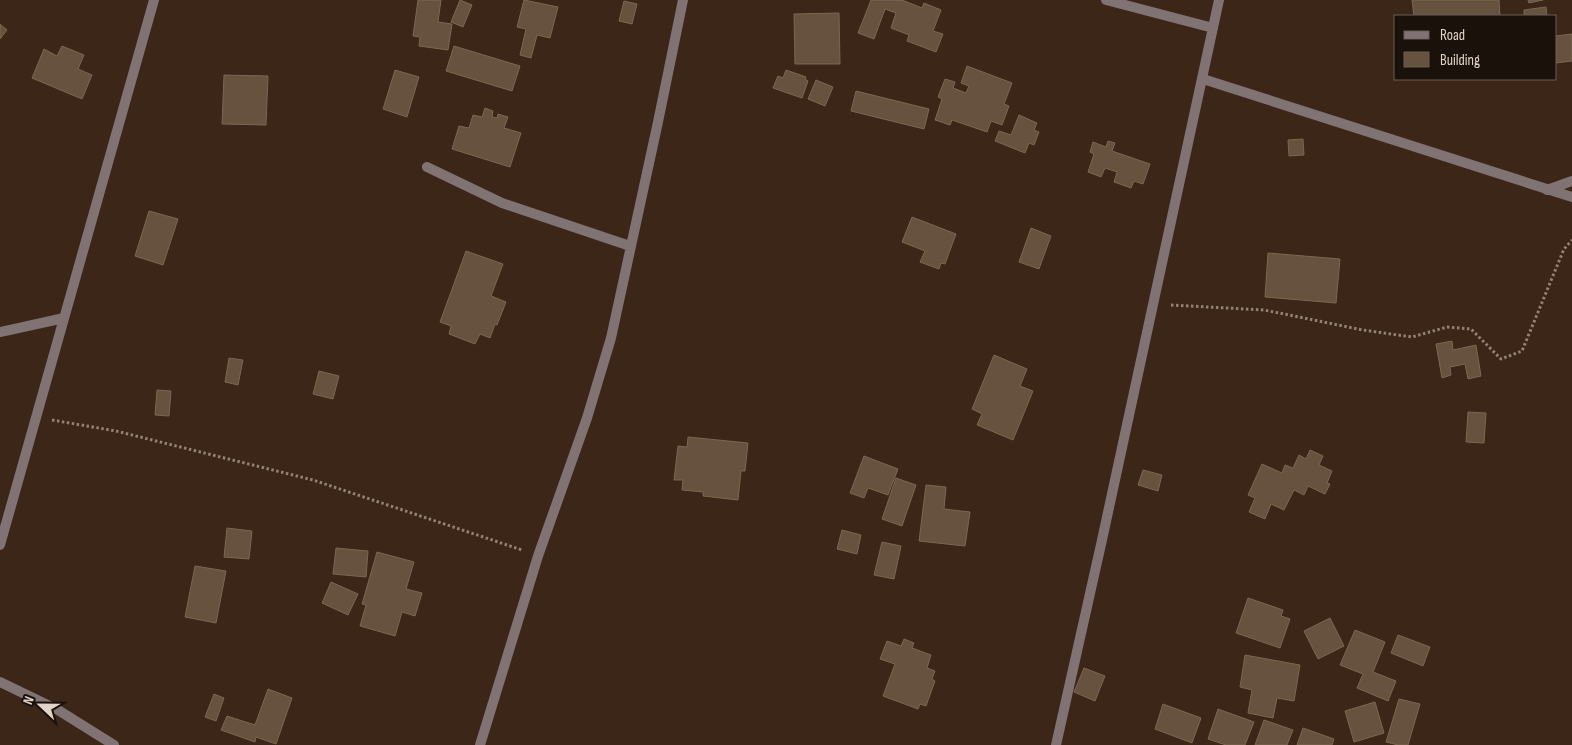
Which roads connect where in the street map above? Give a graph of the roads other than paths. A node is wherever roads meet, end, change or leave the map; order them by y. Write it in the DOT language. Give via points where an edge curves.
graph roads {
  1 [pos="683,0"];
  2 [pos="1106,0"];
  3 [pos="1219,0"];
  4 [pos="151,1"];
  5 [pos="1213,28"];
  6 [pos="1203,79"];
  7 [pos="428,167"];
  8 [pos="1572,181"];
  9 [pos="1547,190"];
  10 [pos="1572,198"];
  11 [pos="630,246"];
  12 [pos="64,318"];
  13 [pos="0,332"];
  14 [pos="0,545"];
  15 [pos="0,682"];
  16 [pos="114,745"];
  17 [pos="480,745"];
  18 [pos="1056,745"];
  1 -- 11 [label="street"];
  2 -- 5 [label="street"];
  3 -- 5 [label="street"];
  4 -- 12 [label="street"];
  5 -- 6 [label="street"];
  6 -- 9 [label="street"];
  6 -- 18 [label="street"];
  7 -- 11 [label="street" via="502,203"];
  8 -- 9 [label="street"];
  9 -- 10 [label="street"];
  11 -- 17 [label="street" via="611,338 587,418 538,556"];
  12 -- 13 [label="street"];
  12 -- 14 [label="street"];
  15 -- 16 [label="street" via="58,710"];
}
